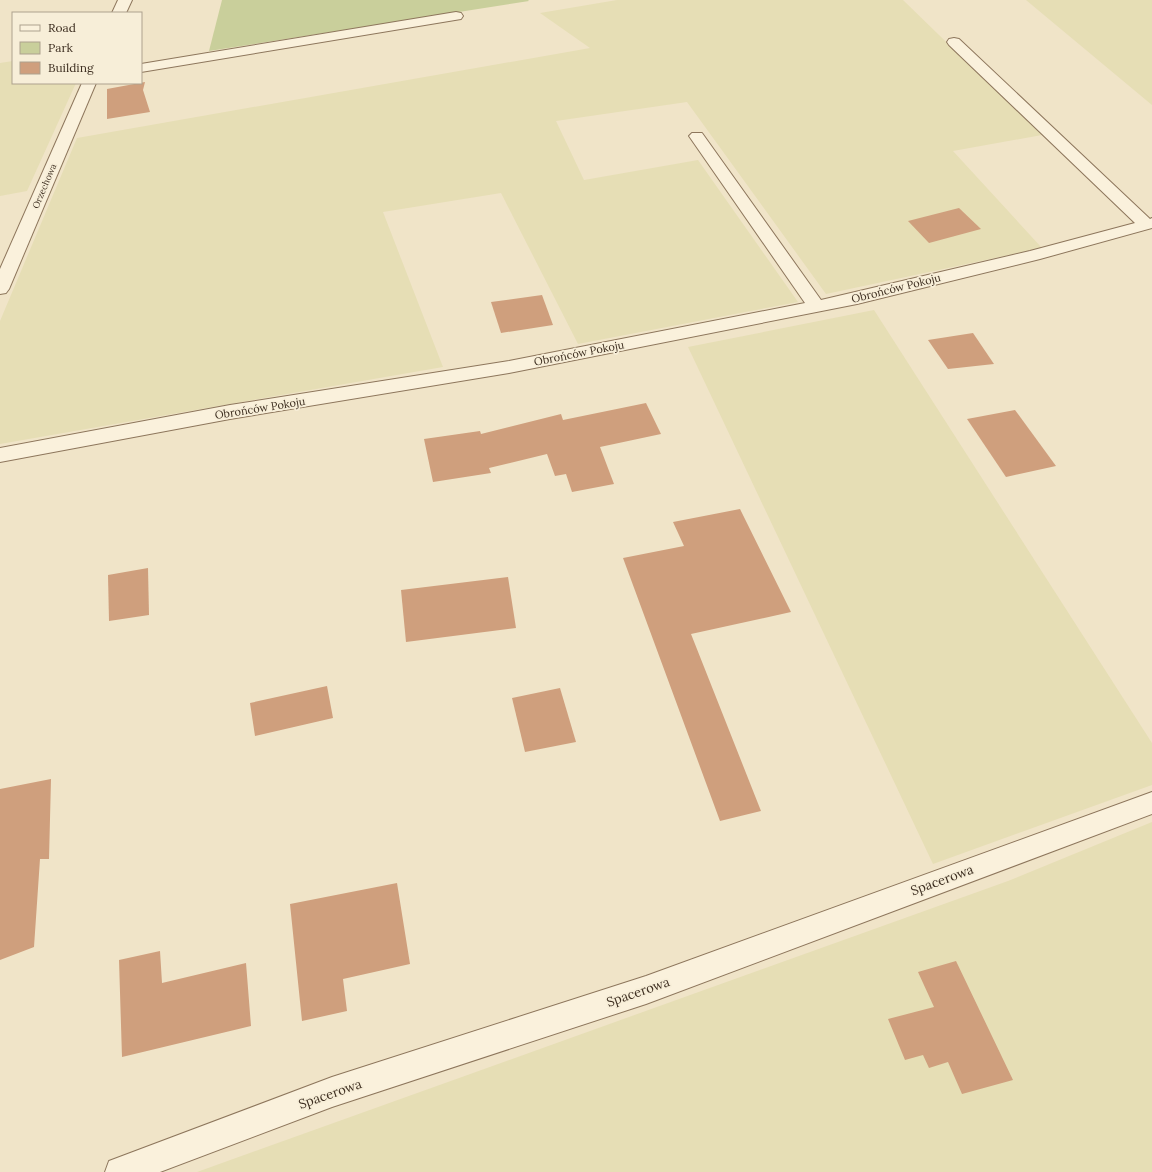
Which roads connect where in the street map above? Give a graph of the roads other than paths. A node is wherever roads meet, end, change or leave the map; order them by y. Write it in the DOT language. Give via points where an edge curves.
graph roads {
  1 [pos="124,0"];
  2 [pos="119,12"];
  3 [pos="456,16"];
  4 [pos="954,42"];
  5 [pos="142,68"];
  6 [pos="89,84"];
  7 [pos="697,136"];
  8 [pos="1149,224"];
  9 [pos="0,289"];
  10 [pos="816,306"];
  11 [pos="0,455"];
  12 [pos="1152,803"];
  13 [pos="120,1172"];
  1 -- 2 [label="street"];
  3 -- 5 [label="street"];
  4 -- 8 [label="street"];
  6 -- 9 [label="street, Orzechowa"];
  7 -- 10 [label="street"];
  8 -- 10 [label="street, Obrońców Pokoju" via="1026,257"];
  10 -- 11 [label="street, Obrońców Pokoju" via="509,367 230,412"];
  12 -- 13 [label="street, Spacerowa" via="646,990 332,1092"];
}
